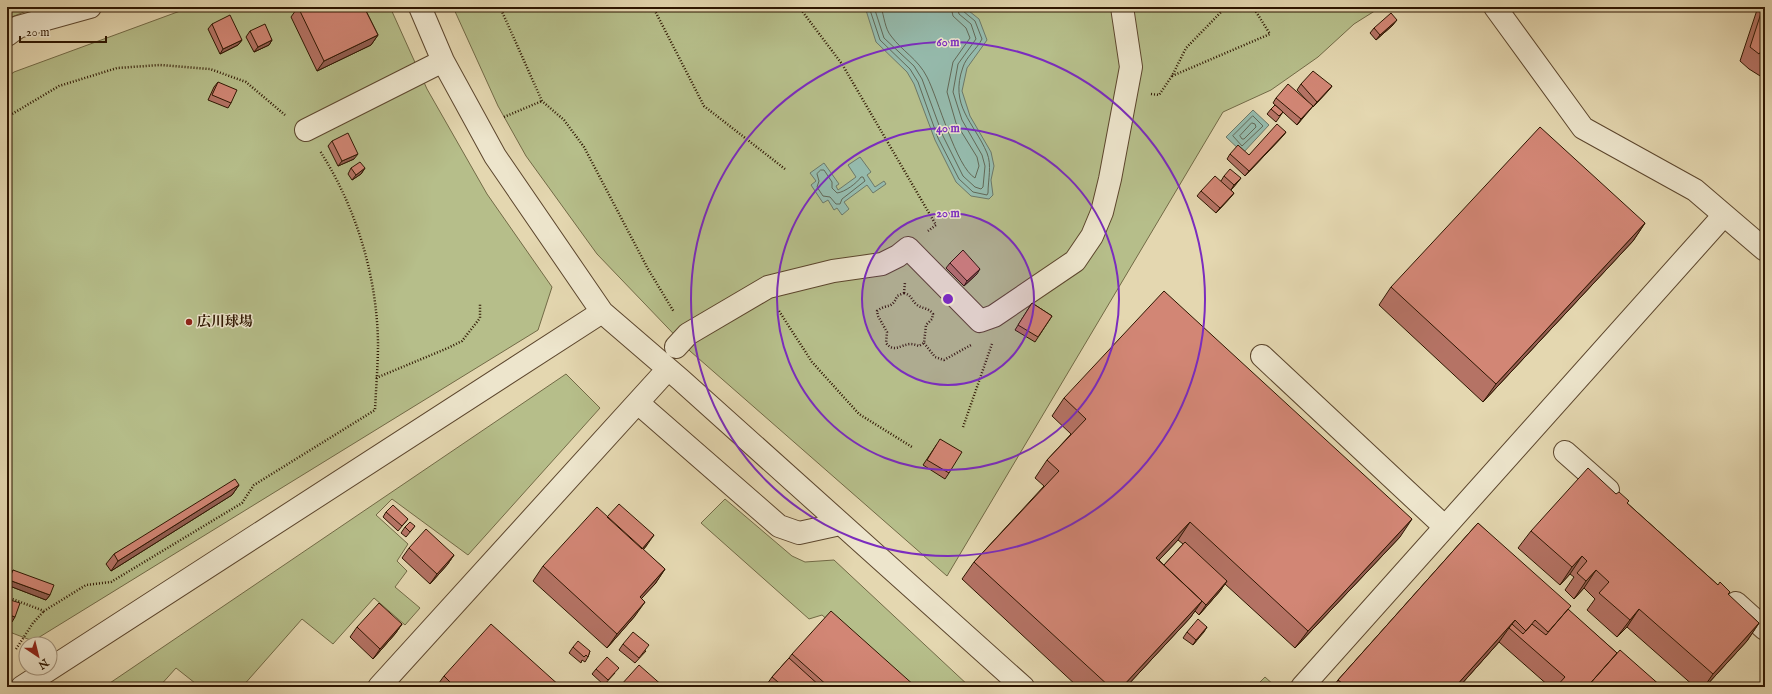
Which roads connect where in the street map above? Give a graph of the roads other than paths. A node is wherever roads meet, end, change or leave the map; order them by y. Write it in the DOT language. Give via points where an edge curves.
graph roads {
  1 [pos="90,7"];
  2 [pos="420,7"];
  3 [pos="1122,7"];
  4 [pos="1495,7"];
  5 [pos="7,35"];
  6 [pos="443,61"];
  7 [pos="306,130"];
  8 [pos="1724,215"];
  9 [pos="1765,250"];
  10 [pos="602,312"];
  11 [pos="682,340"];
  12 [pos="1262,356"];
  13 [pos="668,369"];
  14 [pos="638,403"];
  15 [pos="1565,452"];
  16 [pos="1624,504"];
  17 [pos="840,524"];
  18 [pos="1445,527"];
  19 [pos="1724,592"];
  20 [pos="1765,629"];
  21 [pos="22,687"];
  22 [pos="380,687"];
  23 [pos="1022,687"];
  24 [pos="1302,687"];
  1 -- 5 [label="street" via="18,27"];
  2 -- 6 [label="street"];
  3 -- 11 [label="street" via="1131,67 1102,212 1092,236 1075,261 994,316 980,321 908,248 882,264 833,271 765,289"];
  4 -- 8 [label="street" via="1583,128 1695,190"];
  6 -- 7 [label="street"];
  6 -- 10 [label="street" via="495,156"];
  8 -- 9 [label="street"];
  8 -- 18 [label="street"];
  10 -- 13 [label="street"];
  10 -- 21 [label="street"];
  12 -- 18 [label="street"];
  13 -- 14 [label="street"];
  13 -- 17 [label="street"];
  14 -- 17 [label="street" via="779,526 799,533"];
  14 -- 22 [label="street"];
  15 -- 16 [label="street"];
  17 -- 23 [label="street"];
  18 -- 24 [label="street"];
  19 -- 20 [label="street"];
}
